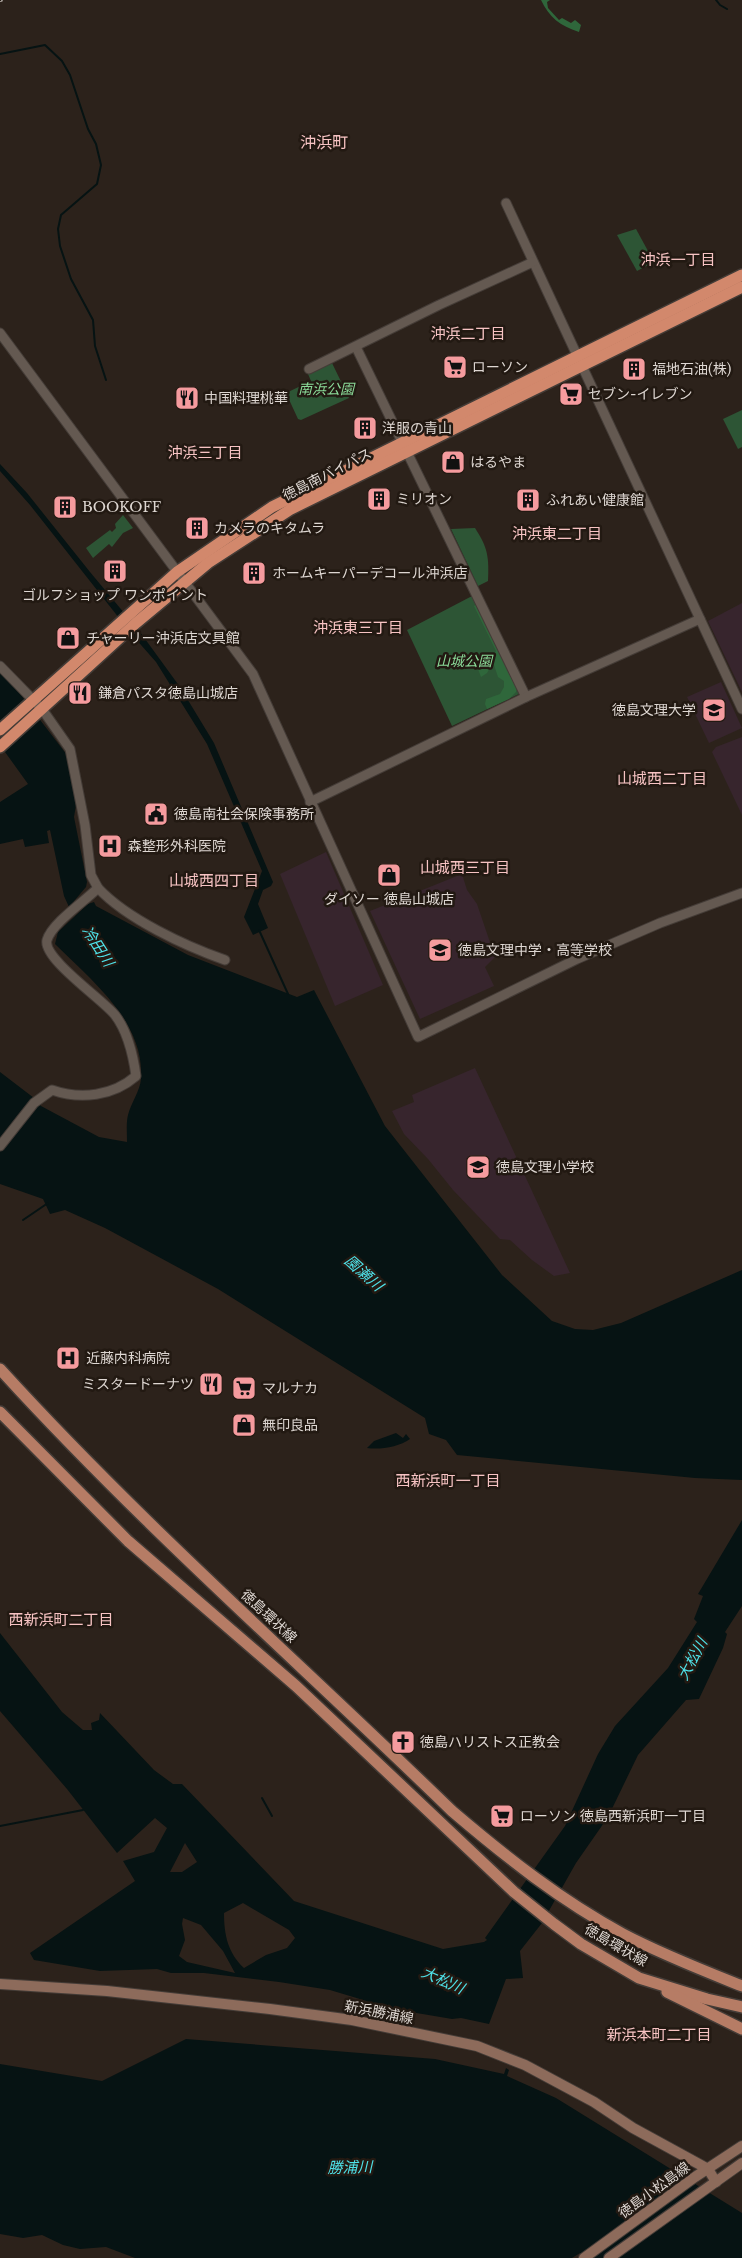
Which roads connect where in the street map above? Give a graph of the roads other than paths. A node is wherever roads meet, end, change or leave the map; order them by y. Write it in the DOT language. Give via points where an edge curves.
graph roads {
  1 [pos="506,203"];
  2 [pos="534,262"];
  3 [pos="742,275"];
  4 [pos="742,286"];
  5 [pos="0,333"];
  6 [pos="356,346"];
  7 [pos="580,360"];
  8 [pos="309,369"];
  9 [pos="405,447"];
  10 [pos="177,572"];
  11 [pos="186,582"];
  12 [pos="700,619"];
  13 [pos="0,666"];
  14 [pos="526,697"];
  15 [pos="31,701"];
  16 [pos="742,709"];
  17 [pos="40,711"];
  18 [pos="0,730"];
  19 [pos="0,747"];
  20 [pos="310,802"];
  21 [pos="98,888"];
  22 [pos="742,893"];
  23 [pos="225,960"];
  24 [pos="0,1146"];
  25 [pos="0,1370"];
  26 [pos="0,1412"];
  27 [pos="219,1590"];
  28 [pos="205,1607"];
  29 [pos="639,1978"];
  30 [pos="0,1984"];
  31 [pos="742,1986"];
  32 [pos="742,2007"];
  33 [pos="742,2029"];
  34 [pos="742,2146"];
  35 [pos="742,2163"];
  36 [pos="708,2169"];
  37 [pos="712,2185"];
  38 [pos="584,2258"];
  39 [pos="610,2258"];
  1 -- 2 [label="street"];
  2 -- 6 [label="street"];
  2 -- 7 [label="street"];
  3 -- 7 [label="highway, 徳島南バイパス"];
  4 -- 7 [label="highway, 徳島南バイパス"];
  5 -- 10 [label="street"];
  6 -- 8 [label="street"];
  6 -- 9 [label="street"];
  7 -- 9 [label="highway, 徳島南バイパス"];
  7 -- 12 [label="street"];
  9 -- 10 [label="highway, 徳島南バイパス" via="272,506"];
  9 -- 11 [label="highway, 徳島南バイパス" via="291,509 234,545"];
  9 -- 14 [label="street"];
  10 -- 11 [label="street"];
  10 -- 15 [label="highway, 徳島南バイパス"];
  11 -- 17 [label="highway, 徳島南バイパス"];
  11 -- 20 [label="street" via="253,674"];
  12 -- 14 [label="street"];
  12 -- 16 [label="street"];
  13 -- 15 [label="street"];
  14 -- 20 [label="street"];
  15 -- 17 [label="street"];
  15 -- 18 [label="highway, 徳島南バイパス"];
  17 -- 19 [label="highway, 徳島南バイパス"];
  17 -- 21 [label="street" via="66,742 73,758 91,875"];
  20 -- 22 [label="street" via="418,1037 585,956 660,923"];
  21 -- 23 [label="street" via="109,900 138,918 187,945"];
  21 -- 24 [label="street" via="53,929 47,947 60,966 116,1016 127,1037 136,1076 124,1086 86,1096 52,1090 43,1095"];
  25 -- 27 [label="main road, 徳島環状線" via="102,1477"];
  26 -- 28 [label="main road, 徳島環状線" via="113,1527"];
  27 -- 28 [label="main road"];
  27 -- 31 [label="main road, 徳島環状線" via="452,1811 528,1874 564,1899 651,1948"];
  28 -- 29 [label="main road, 徳島環状線" via="296,1686 515,1892 581,1944"];
  29 -- 32 [label="main road, 徳島環状線"];
  29 -- 33 [label="main road"];
  30 -- 36 [label="main road, 新浜勝浦線" via="106,1991 270,2009 352,2020 477,2046 551,2078"];
  34 -- 36 [label="main road, 徳島小松島線"];
  35 -- 37 [label="main road"];
  36 -- 37 [label="main road, 新浜勝浦線"];
  36 -- 38 [label="main road, 徳島小松島線"];
  37 -- 39 [label="main road"];
}
